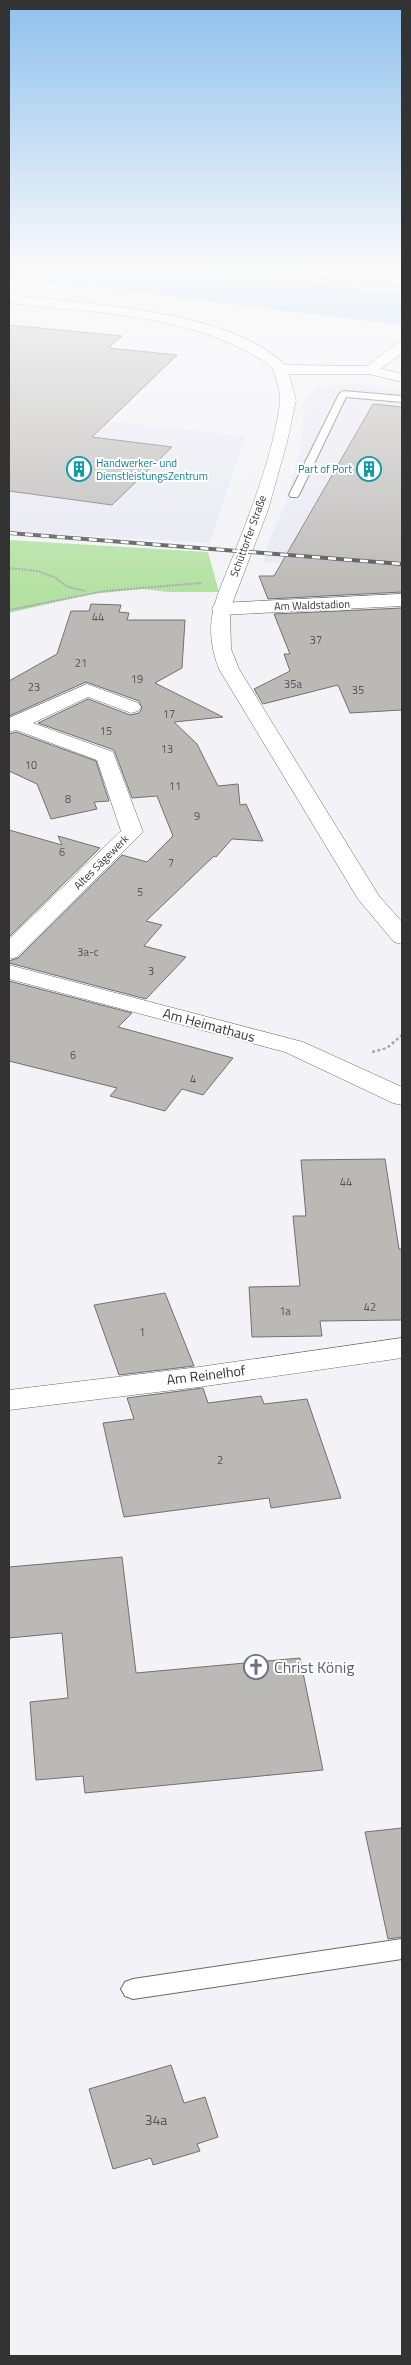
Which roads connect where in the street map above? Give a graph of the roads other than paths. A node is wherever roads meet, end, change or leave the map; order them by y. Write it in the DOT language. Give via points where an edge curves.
graph roads {
  1 [pos="288,377"];
  2 [pos="334,377"];
  3 [pos="299,391"];
  4 [pos="402,399"];
  5 [pos="294,495"];
  6 [pos="402,600"];
  7 [pos="221,608"];
  8 [pos="130,707"];
  9 [pos="12,725"];
  10 [pos="402,937"];
  11 [pos="9,952"];
  12 [pos="9,972"];
  13 [pos="402,1096"];
  14 [pos="402,1348"];
  15 [pos="9,1400"];
  16 [pos="402,1949"];
  17 [pos="133,1990"];
  1 -- 3 [label="main road, Schüttorfer Straße"];
  2 -- 3 [label="main road"];
  3 -- 7 [label="main road, Schüttorfer Straße" via="260,510"];
  4 -- 5 [label="lane" via="343,394"];
  6 -- 7 [label="main road, Am Waldstadion"];
  7 -- 10 [label="main road, Schüttorfer Straße" via="221,649 229,668 370,899"];
  8 -- 9 [label="main road, Altes Sägewerk" via="87,690"];
  9 -- 11 [label="main road, Altes Sägewerk" via="106,756 132,832"];
  12 -- 13 [label="main road, Am Heimathaus" via="294,1047"];
  14 -- 15 [label="main road, Am Reinelhof"];
  16 -- 17 [label="lane"];
}
